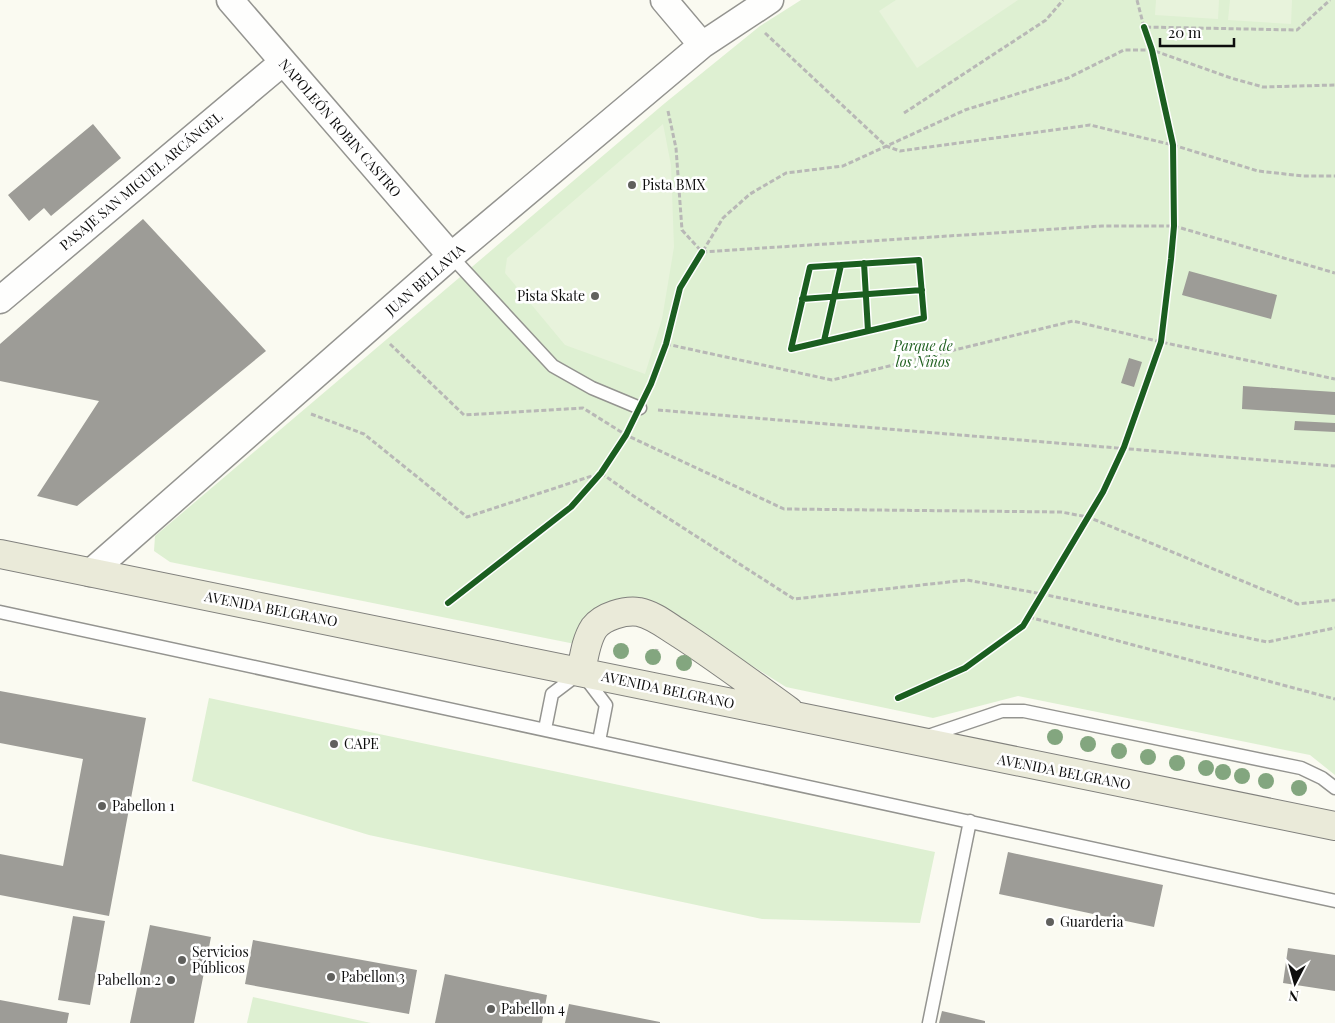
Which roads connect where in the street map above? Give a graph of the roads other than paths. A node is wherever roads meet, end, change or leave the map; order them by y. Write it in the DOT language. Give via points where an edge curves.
graph roads {
  1 [pos="230,0"];
  2 [pos="664,0"];
  3 [pos="770,0"];
  4 [pos="702,45"];
  5 [pos="283,62"];
  6 [pos="451,256"];
  7 [pos="0,300"];
  8 [pos="640,408"];
  9 [pos="0,554"];
  10 [pos="90,573"];
  11 [pos="0,612"];
  12 [pos="581,672"];
  13 [pos="798,718"];
  14 [pos="545,729"];
  15 [pos="599,741"];
  16 [pos="913,741"];
  17 [pos="1335,788"];
  18 [pos="970,821"];
  19 [pos="1335,826"];
  20 [pos="1335,901"];
  21 [pos="929,1023"];
  1 -- 5 [label="street, NAPOLEÓN ROBIN CASTRO"];
  2 -- 4 [label="street"];
  3 -- 4 [label="street, JUAN BELLAVIA"];
  4 -- 6 [label="street, JUAN BELLAVIA"];
  5 -- 6 [label="street, NAPOLEÓN ROBIN CASTRO"];
  5 -- 7 [label="street, PASAJE SAN MIGUEL ARCÁNGEL"];
  6 -- 8 [label="lane" via="553,366 592,388"];
  6 -- 10 [label="street, JUAN BELLAVIA"];
  9 -- 10 [label="main road, AVENIDA BELGRANO"];
  10 -- 12 [label="main road, AVENIDA BELGRANO"];
  11 -- 14 [label="lane"];
  12 -- 13 [label="main road, AVENIDA BELGRANO"];
  12 -- 13 [label="main road" via="588,639 595,627 625,612 640,612 654,617 700,647"];
  12 -- 14 [label="lane" via="552,694"];
  12 -- 15 [label="lane" via="606,705"];
  13 -- 16 [label="main road, AVENIDA BELGRANO"];
  14 -- 15 [label="lane"];
  15 -- 18 [label="lane"];
  16 -- 17 [label="lane" via="1002,711 1024,711 1301,768"];
  16 -- 19 [label="main road, AVENIDA BELGRANO"];
  18 -- 20 [label="lane"];
  18 -- 21 [label="lane"];
}
